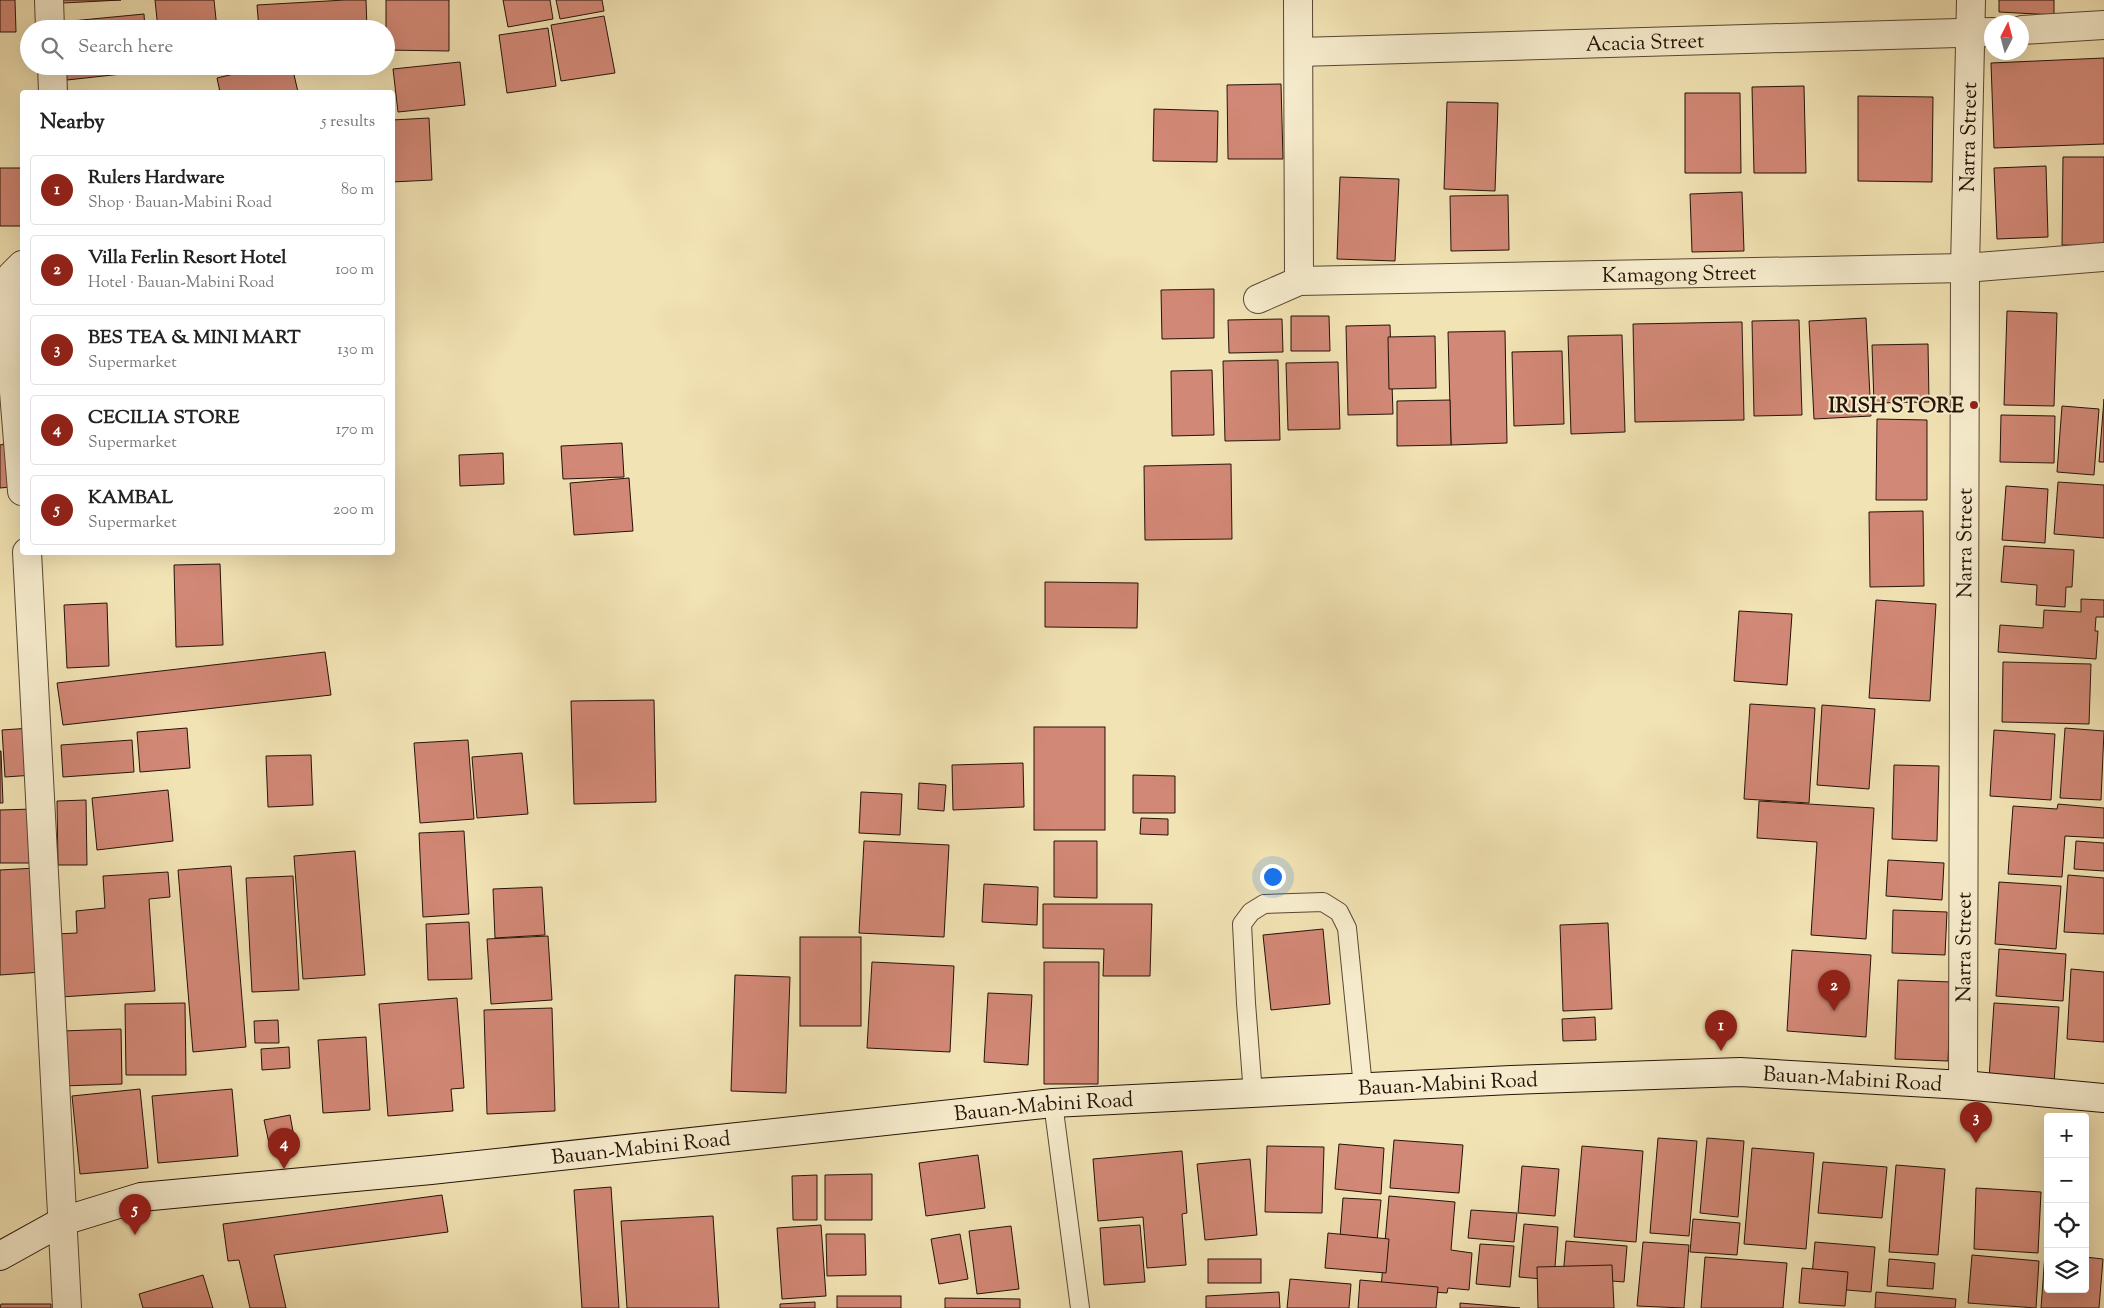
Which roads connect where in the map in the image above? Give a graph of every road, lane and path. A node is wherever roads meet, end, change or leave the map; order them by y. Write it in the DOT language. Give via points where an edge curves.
graph roads {
  1 [pos="49,0"];
  2 [pos="1298,0"];
  3 [pos="1971,0"];
  4 [pos="50,20"];
  5 [pos="2104,25"];
  6 [pos="2029,30"];
  7 [pos="1981,32"];
  8 [pos="1299,52"];
  9 [pos="52,75"];
  10 [pos="53,90"];
  11 [pos="2104,257"];
  12 [pos="20,267"];
  13 [pos="1965,268"];
  14 [pos="1299,281"];
  15 [pos="1258,299"];
  16 [pos="20,466"];
  17 [pos="27,555"];
  18 [pos="1962,1085"];
  19 [pos="1363,1087"];
  20 [pos="1253,1094"];
  21 [pos="2104,1098"];
  22 [pos="1053,1103"];
  23 [pos="63,1221"];
  24 [pos="0,1256"];
  25 [pos="68,1308"];
  26 [pos="1080,1308"];
  1 -- 4 [label="street"];
  2 -- 8 [label="street"];
  3 -- 7 [label="street, Narra Street"];
  5 -- 6 [label="street"];
  7 -- 8 [label="street, Acacia Street"];
  7 -- 13 [label="street, Narra Street"];
  8 -- 14 [label="street"];
  9 -- 10 [label="street"];
  11 -- 13 [label="street, Kamagong Street"];
  12 -- 16 [label="street" via="12,275 9,330"];
  13 -- 14 [label="street, Kamagong Street"];
  13 -- 18 [label="street, Narra Street"];
  14 -- 15 [label="street, Kamagong Street"];
  17 -- 23 [label="street"];
  18 -- 19 [label="street, Bauan-Mabini Road" via="1740,1072"];
  18 -- 21 [label="street, Bauan-Mabini Road"];
  19 -- 20 [label="street, Bauan-Mabini Road"];
  19 -- 20 [label="lane" via="1347,928 1339,912 1323,902 1264,904 1251,912 1242,924"];
  20 -- 22 [label="street, Bauan-Mabini Road"];
  22 -- 23 [label="street, Bauan-Mabini Road" via="451,1168 141,1197"];
  22 -- 26 [label="lane"];
  23 -- 24 [label="street, Bauan-Mabini Road"];
  23 -- 25 [label="street"];
}
